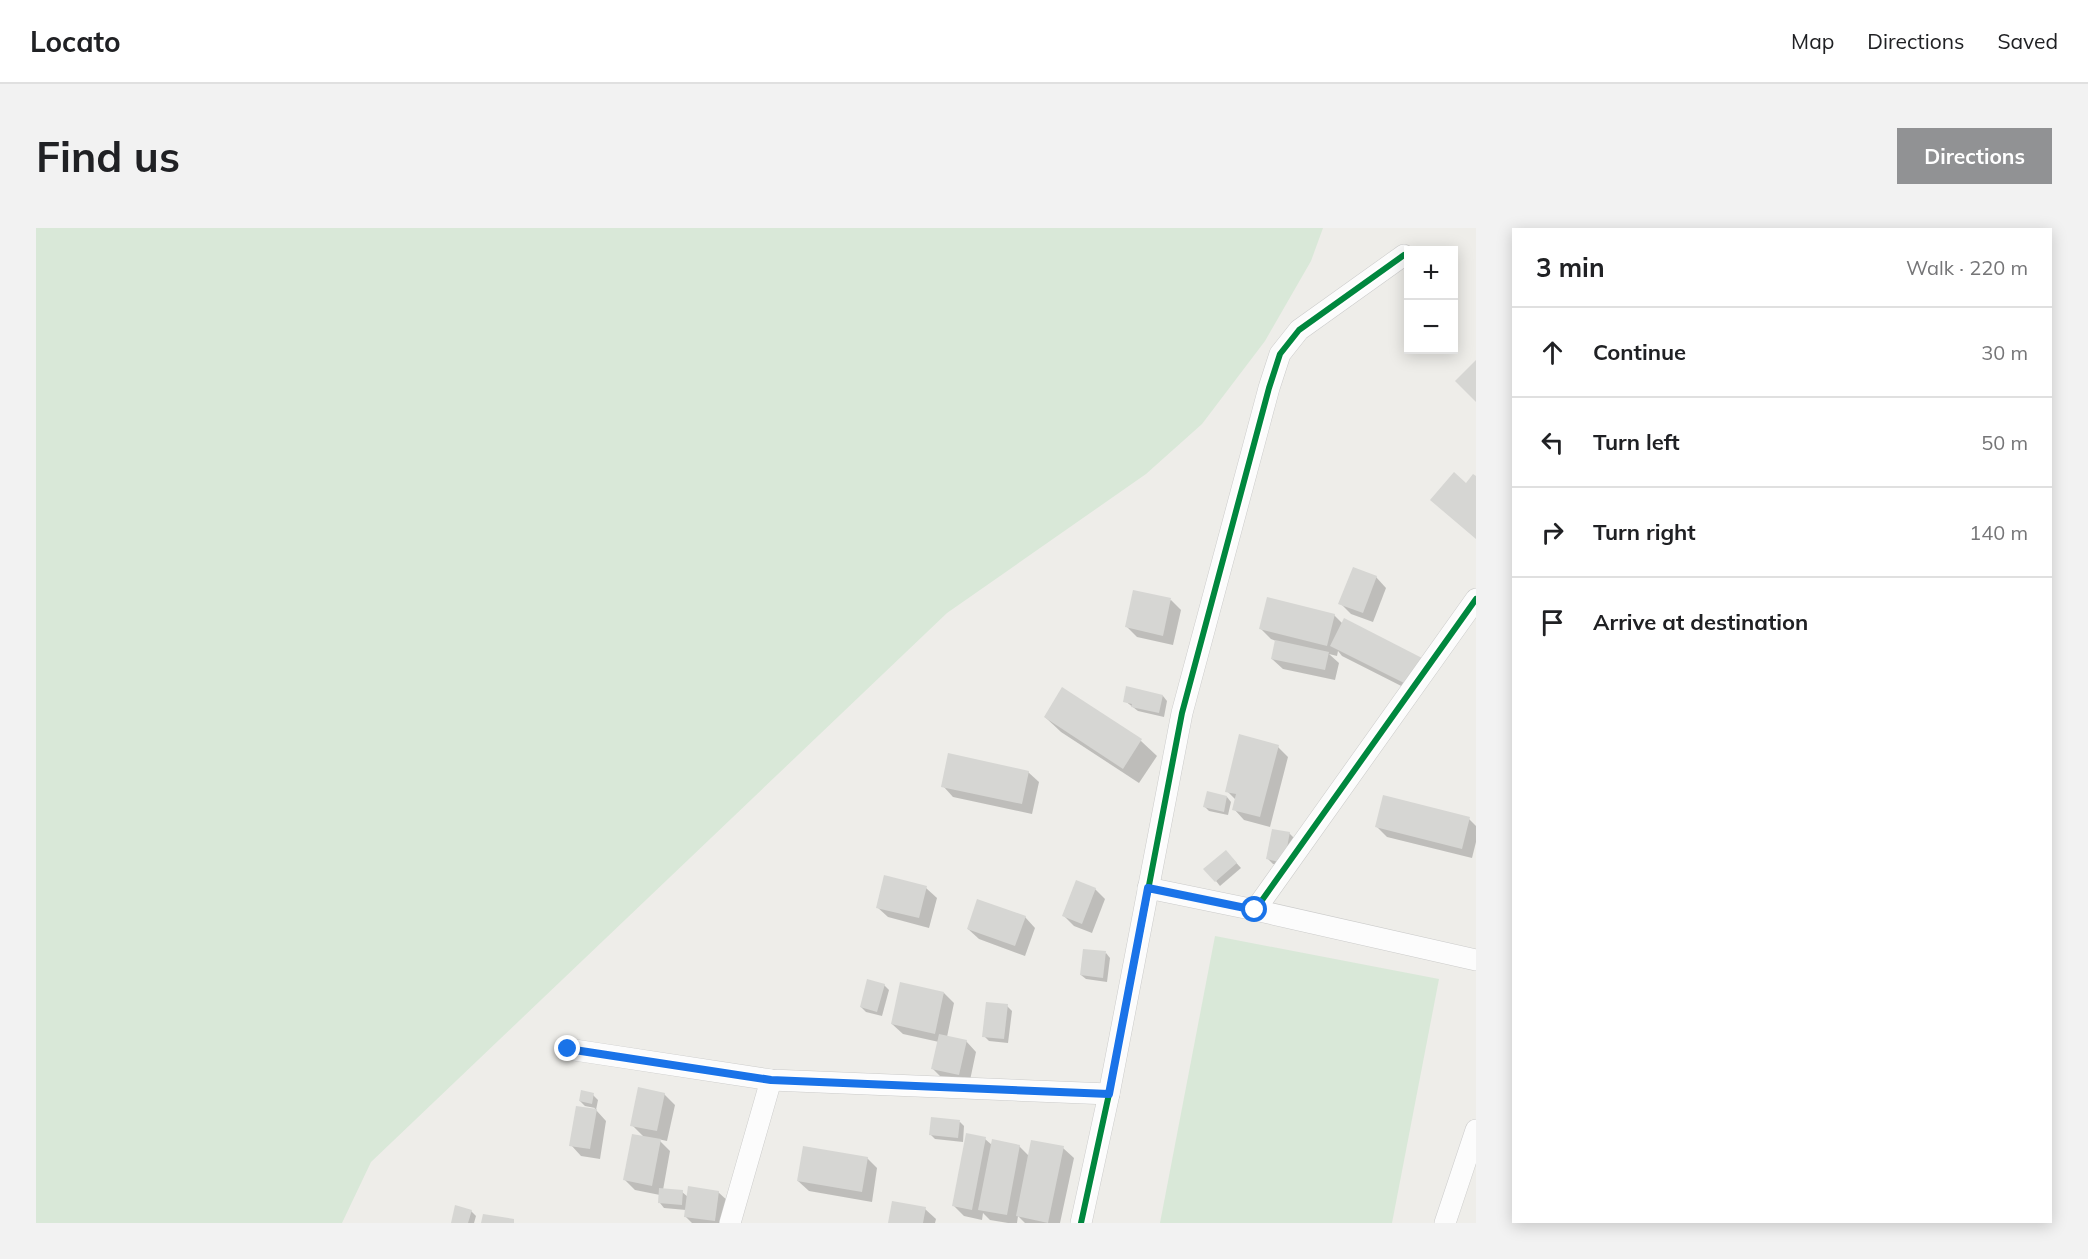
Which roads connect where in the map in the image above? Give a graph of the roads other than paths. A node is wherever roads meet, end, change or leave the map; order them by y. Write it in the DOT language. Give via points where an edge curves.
graph roads {
  1 [pos="1404,255"];
  2 [pos="1476,599"];
  3 [pos="1148,888"];
  4 [pos="1255,910"];
  5 [pos="1476,960"];
  6 [pos="568,1049"];
  7 [pos="771,1080"];
  8 [pos="1109,1094"];
  9 [pos="1476,1130"];
  10 [pos="730,1223"];
  11 [pos="1082,1223"];
  12 [pos="1445,1223"];
  1 -- 3 [label="street" via="1299,330 1280,354 1182,713"];
  2 -- 4 [label="street"];
  3 -- 4 [label="street"];
  3 -- 8 [label="street"];
  4 -- 5 [label="street"];
  6 -- 7 [label="street"];
  7 -- 8 [label="street"];
  7 -- 10 [label="street"];
  8 -- 11 [label="street"];
  9 -- 12 [label="street"];
}
